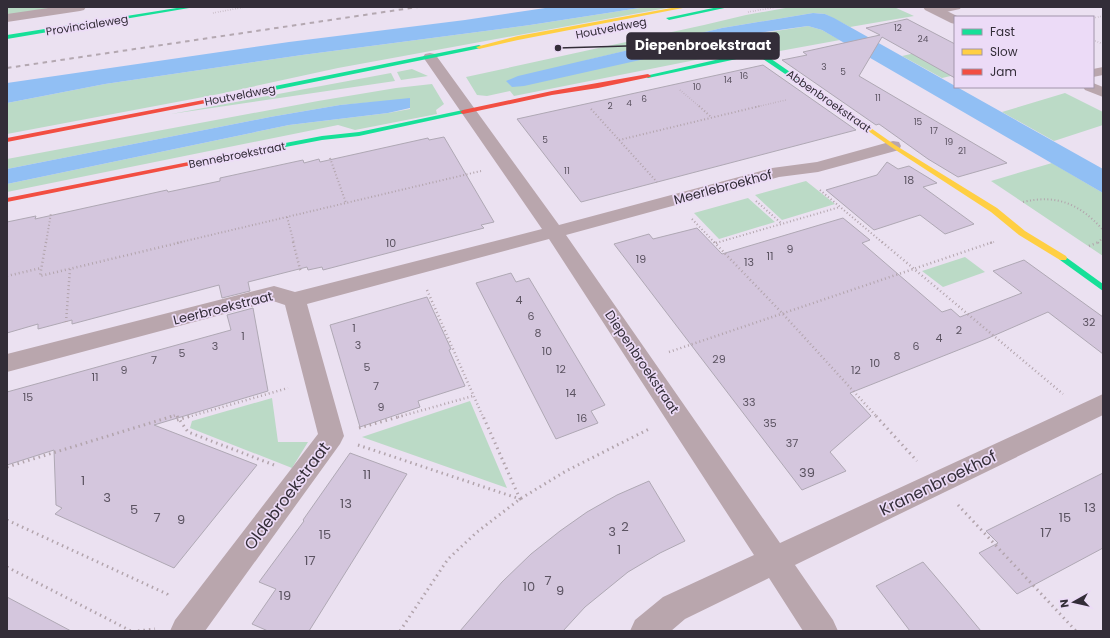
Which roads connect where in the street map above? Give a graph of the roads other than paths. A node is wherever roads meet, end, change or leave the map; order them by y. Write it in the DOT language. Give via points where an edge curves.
graph roads {
  1 [pos="80,7"];
  2 [pos="192,7"];
  3 [pos="685,7"];
  4 [pos="726,7"];
  5 [pos="956,7"];
  6 [pos="933,9"];
  7 [pos="117,10"];
  8 [pos="7,18"];
  9 [pos="954,20"];
  10 [pos="7,27"];
  11 [pos="7,37"];
  12 [pos="472,49"];
  13 [pos="430,57"];
  14 [pos="1092,88"];
  15 [pos="1103,93"];
  16 [pos="468,110"];
  17 [pos="7,140"];
  18 [pos="893,146"];
  19 [pos="7,200"];
  20 [pos="554,232"];
  21 [pos="1103,288"];
  22 [pos="301,298"];
  23 [pos="7,363"];
  24 [pos="1094,408"];
  25 [pos="774,561"];
  26 [pos="189,627"];
  27 [pos="646,631"];
  28 [pos="822,631"];
  1 -- 8 [label="street, Provincialeweg"];
  2 -- 11 [label="street, Provincialeweg"];
  3 -- 12 [label="street, Houtveldweg"];
  4 -- 12 [label="street, Houtveldweg" via="524,44"];
  5 -- 6 [label="lane"];
  6 -- 9 [label="street"];
  7 -- 10 [label="street, Provincialeweg"];
  12 -- 13 [label="street, Houtveldweg"];
  13 -- 16 [label="street, Diepenbroekstraat"];
  13 -- 17 [label="street, Houtveldweg"];
  14 -- 15 [label="street"];
  16 -- 18 [label="street, Abbenbroekstraat" via="746,55 765,57"];
  16 -- 19 [label="street, Bennebroekstraat" via="359,134 322,138"];
  16 -- 20 [label="street, Diepenbroekstraat"];
  18 -- 20 [label="street, Meerlebroekhof" via="818,167 778,172"];
  18 -- 21 [label="street, Abbenbroekstraat" via="994,210 1022,233 1060,256"];
  20 -- 22 [label="street"];
  20 -- 25 [label="street, Diepenbroekstraat"];
  22 -- 23 [label="street, Leerbroekstraat" via="274,293"];
  22 -- 26 [label="street, Oldebroekstraat" via="331,436"];
  24 -- 25 [label="street, Kranenbroekhof"];
  25 -- 27 [label="street, Kranenbroekhof" via="674,608"];
  25 -- 28 [label="street, Diepenbroekstraat"];
}
